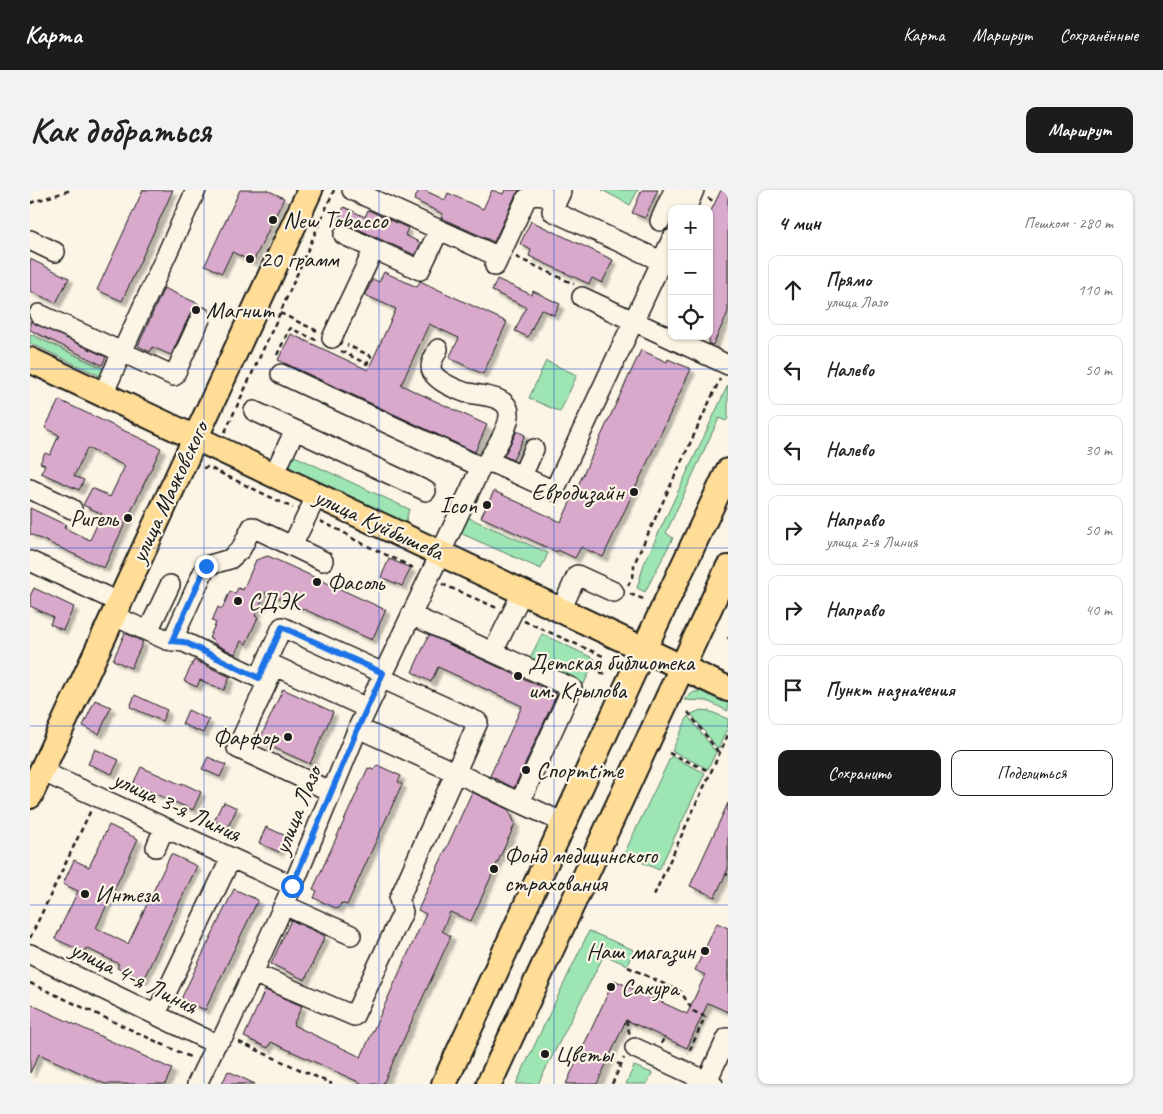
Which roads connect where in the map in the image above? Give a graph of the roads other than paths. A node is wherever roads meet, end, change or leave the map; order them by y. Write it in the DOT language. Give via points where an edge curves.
graph roads {
  1 [pos="196,190"];
  2 [pos="310,190"];
  3 [pos="674,190"];
  4 [pos="362,192"];
  5 [pos="660,221"];
  6 [pos="439,230"];
  7 [pos="344,235"];
  8 [pos="30,240"];
  9 [pos="668,247"];
  10 [pos="374,248"];
  11 [pos="55,252"];
  12 [pos="661,261"];
  13 [pos="578,290"];
  14 [pos="39,314"];
  15 [pos="201,317"];
  16 [pos="633,321"];
  17 [pos="332,338"];
  18 [pos="438,349"];
  19 [pos="122,352"];
  20 [pos="30,360"];
  21 [pos="728,363"];
  22 [pos="281,374"];
  23 [pos="103,394"];
  24 [pos="254,411"];
  25 [pos="295,430"];
  26 [pos="195,437"];
  27 [pos="534,449"];
  28 [pos="484,465"];
  29 [pos="728,471"];
  30 [pos="274,474"];
  31 [pos="522,476"];
  32 [pos="30,489"];
  33 [pos="426,491"];
  34 [pos="318,495"];
  35 [pos="72,509"];
  36 [pos="292,546"];
  37 [pos="441,553"];
  38 [pos="30,561"];
  39 [pos="323,561"];
  40 [pos="728,568"];
  41 [pos="170,585"];
  42 [pos="522,591"];
  43 [pos="620,592"];
  44 [pos="115,608"];
  45 [pos="560,610"];
  46 [pos="411,615"];
  47 [pos="148,631"];
  48 [pos="172,641"];
  49 [pos="644,649"];
  50 [pos="493,652"];
  51 [pos="682,667"];
  52 [pos="382,676"];
  53 [pos="728,689"];
  54 [pos="368,708"];
  55 [pos="358,728"];
  56 [pos="39,765"];
  57 [pos="454,772"];
  58 [pos="332,792"];
  59 [pos="30,796"];
  60 [pos="520,802"];
  61 [pos="564,823"];
  62 [pos="164,828"];
  63 [pos="156,847"];
  64 [pos="231,858"];
  65 [pos="292,886"];
  66 [pos="284,905"];
  67 [pos="351,934"];
  68 [pos="30,954"];
  69 [pos="253,973"];
  70 [pos="156,1014"];
  71 [pos="728,1038"];
  72 [pos="632,1039"];
  73 [pos="220,1040"];
  74 [pos="710,1083"];
  75 [pos="197,1084"];
  76 [pos="444,1084"];
  77 [pos="490,1084"];
  1 -- 19 [label="street"];
  2 -- 26 [label="main road, улица Маяковского"];
  3 -- 5 [label="street"];
  4 -- 6 [label="street"];
  6 -- 10 [label="street" via="420,270"];
  6 -- 12 [label="street" via="499,258 526,199 533,195 558,197 552,210"];
  7 -- 10 [label="street"];
  8 -- 11 [label="street"];
  9 -- 12 [label="street"];
  10 -- 17 [label="street"];
  12 -- 16 [label="street"];
  13 -- 16 [label="street"];
  14 -- 19 [label="street"];
  15 -- 19 [label="street" via="174,376"];
  16 -- 21 [label="street"];
  16 -- 31 [label="street" via="554,491"];
  18 -- 28 [label="street, улица Лазо" via="431,366 433,374 441,381 464,392 486,395 507,406 506,427"];
  19 -- 23 [label="street"];
  20 -- 23 [label="main road, улица Куйбышева"];
  22 -- 28 [label="street"];
  23 -- 26 [label="main road, улица Куйбышева"];
  24 -- 25 [label="street"];
  25 -- 30 [label="street"];
  25 -- 33 [label="street"];
  26 -- 30 [label="main road, улица Куйбышева"];
  26 -- 44 [label="main road, улица Маяковского"];
  27 -- 31 [label="street"];
  28 -- 31 [label="street" via="493,463"];
  28 -- 37 [label="street, улица Лазо"];
  29 -- 49 [label="main road"];
  30 -- 34 [label="main road, улица Куйбышева"];
  32 -- 35 [label="street"];
  34 -- 36 [label="street"];
  34 -- 37 [label="main road, улица Куйбышева"];
  36 -- 39 [label="street"];
  36 -- 48 [label="street" via="252,526 241,548 230,559 206,566"];
  37 -- 42 [label="main road, улица Куйбышева"];
  37 -- 46 [label="street, улица Лазо"];
  38 -- 44 [label="street"];
  40 -- 51 [label="main road"];
  41 -- 47 [label="street"];
  42 -- 45 [label="main road, улица Куйбышева"];
  42 -- 50 [label="street"];
  43 -- 45 [label="street" via="577,575"];
  44 -- 47 [label="street"];
  44 -- 56 [label="main road, улица Маяковского"];
  45 -- 49 [label="main road, улица Куйбышева"];
  46 -- 50 [label="street"];
  46 -- 52 [label="street, улица Лазо"];
  47 -- 48 [label="street"];
  48 -- 52 [label="street" via="184,642 259,678 282,627"];
  49 -- 51 [label="main road, улица Куйбышева"];
  49 -- 61 [label="main road"];
  50 -- 60 [label="street" via="572,688"];
  51 -- 53 [label="main road, улица Куйбышева"];
  51 -- 77 [label="main road"];
  52 -- 54 [label="street, улица Лазо"];
  52 -- 57 [label="street" via="478,722"];
  54 -- 55 [label="street, улица Лазо"];
  54 -- 58 [label="street" via="275,666 237,748"];
  55 -- 57 [label="street"];
  55 -- 58 [label="street, улица Лазо"];
  56 -- 59 [label="main road, улица Маяковского"];
  56 -- 62 [label="street, улица 3-я Линия" via="96,797"];
  57 -- 60 [label="street"];
  57 -- 69 [label="street" via="398,899 403,912 354,1016"];
  58 -- 65 [label="street, улица Лазо"];
  60 -- 61 [label="street"];
  61 -- 76 [label="main road"];
  62 -- 63 [label="street"];
  62 -- 64 [label="street, улица 3-я Линия"];
  64 -- 65 [label="street, улица 3-я Линия"];
  64 -- 70 [label="street"];
  65 -- 66 [label="street, улица Лазо"];
  66 -- 67 [label="street"];
  66 -- 69 [label="street, улица Лазо"];
  68 -- 70 [label="street, улица 4-я Линия"];
  69 -- 73 [label="street, улица Лазо"];
  70 -- 73 [label="street, улица 4-я Линия"];
  71 -- 74 [label="street"];
  72 -- 74 [label="street"];
  73 -- 75 [label="street, улица Лазо"];
}
